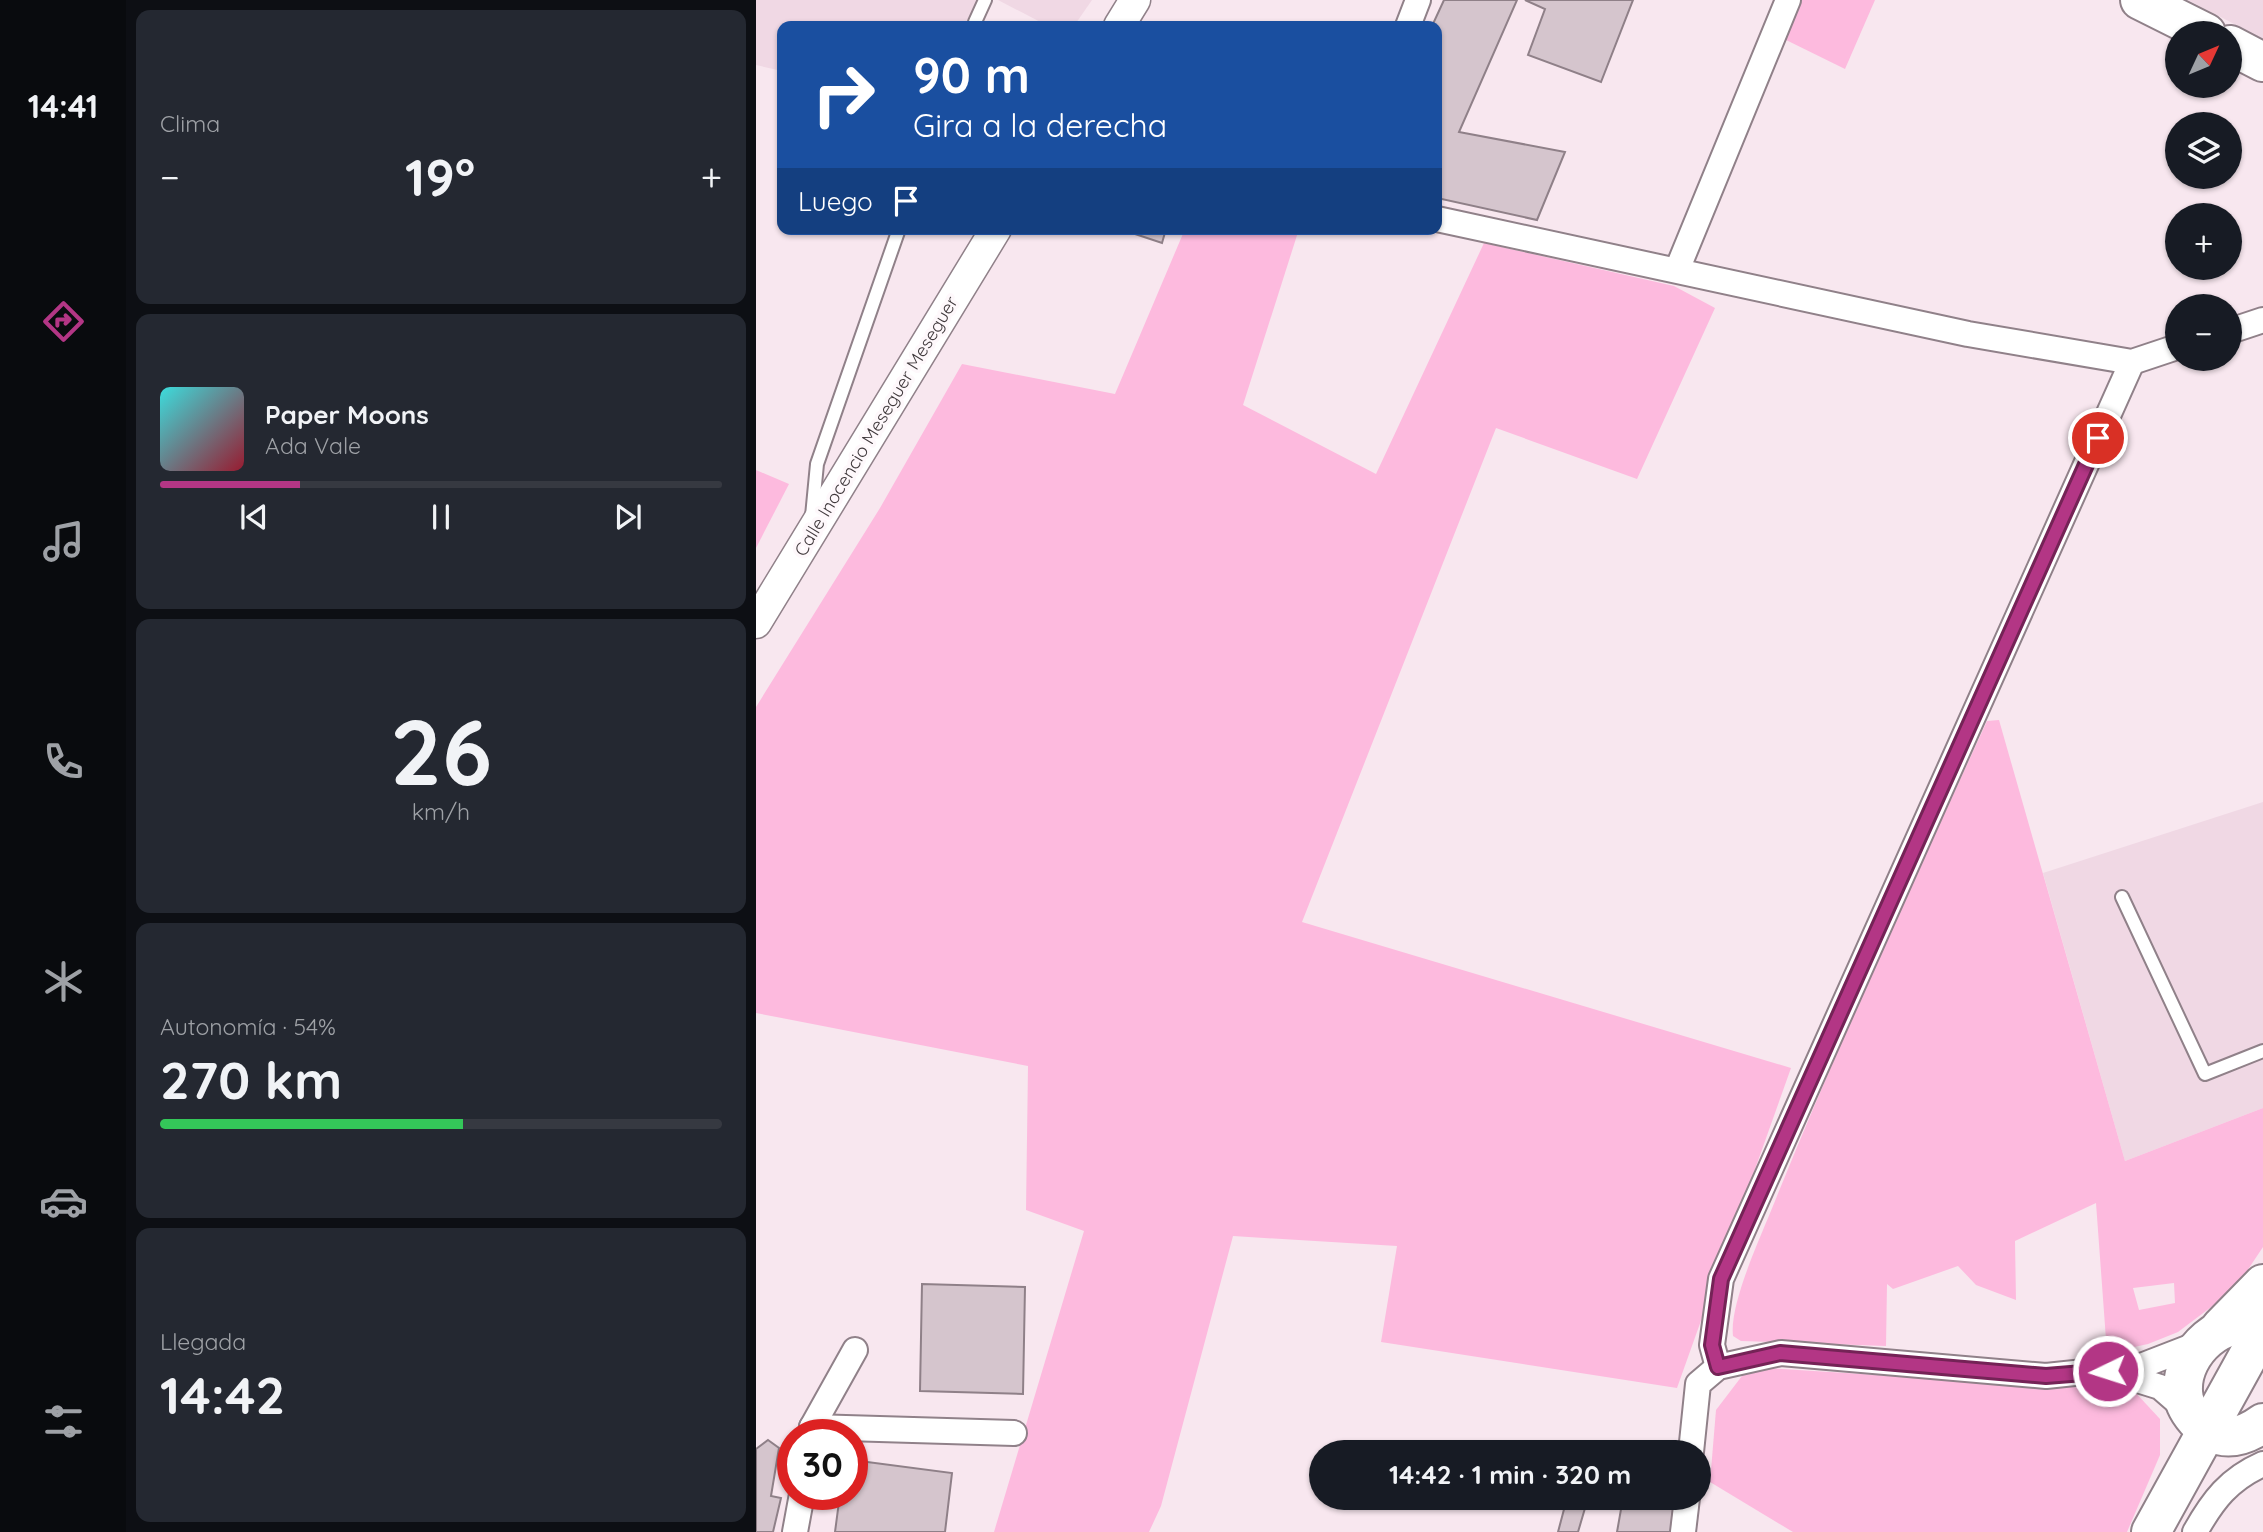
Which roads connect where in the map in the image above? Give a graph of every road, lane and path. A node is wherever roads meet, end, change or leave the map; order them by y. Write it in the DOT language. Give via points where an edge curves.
graph roads {
  1 [pos="985,0"];
  2 [pos="1135,0"];
  3 [pos="1418,0"];
  4 [pos="1788,0"];
  5 [pos="2140,0"];
  6 [pos="975,21"];
  7 [pos="1122,21"];
  8 [pos="1410,21"];
  9 [pos="2182,21"];
  10 [pos="2242,51"];
  11 [pos="2263,61"];
  12 [pos="1442,220"];
  13 [pos="897,235"];
  14 [pos="992,235"];
  15 [pos="1677,270"];
  16 [pos="2263,320"];
  17 [pos="2242,327"];
  18 [pos="2165,351"];
  19 [pos="2132,362"];
  20 [pos="810,533"];
  21 [pos="756,623"];
  22 [pos="2122,897"];
  23 [pos="2263,1051"];
  24 [pos="2263,1284"];
  25 [pos="2263,1328"];
  26 [pos="2214,1334"];
  27 [pos="855,1350"];
  28 [pos="1718,1367"];
  29 [pos="2108,1371"];
  30 [pos="2160,1387"];
  31 [pos="818,1419"];
  32 [pos="2199,1422"];
  33 [pos="868,1432"];
  34 [pos="1014,1433"];
  35 [pos="2259,1439"];
  36 [pos="1692,1440"];
  37 [pos="2180,1478"];
  38 [pos="799,1510"];
  39 [pos="1686,1510"];
  40 [pos="796,1532"];
  41 [pos="1683,1532"];
  42 [pos="2151,1532"];
  43 [pos="2195,1532"];
  1 -- 6 [label="lane"];
  2 -- 7 [label="street"];
  3 -- 8 [label="street"];
  4 -- 15 [label="street"];
  5 -- 9 [label="main road"];
  10 -- 11 [label="main road"];
  12 -- 15 [label="street"];
  13 -- 20 [label="lane" via="817,464"];
  14 -- 20 [label="street, Calle Inocencio Meseguer Meseguer"];
  15 -- 19 [label="street" via="1968,334"];
  16 -- 17 [label="street"];
  18 -- 19 [label="street"];
  19 -- 28 [label="street" via="1721,1279 1712,1345"];
  20 -- 21 [label="street, Calle Inocencio Meseguer Meseguer"];
  22 -- 23 [label="lane" via="2205,1074"];
  24 -- 26 [label="main road"];
  25 -- 26 [label="main road" via="2239,1322"];
  25 -- 32 [label="main road"];
  26 -- 29 [label="street" via="2141,1366"];
  26 -- 32 [label="main road" via="2193,1357 2182,1388"];
  27 -- 31 [label="street"];
  28 -- 29 [label="street" via="1780,1353 2046,1376"];
  28 -- 36 [label="street" via="1698,1384"];
  29 -- 30 [label="street"];
  30 -- 32 [label="street"];
  30 -- 37 [label="main road" via="2183,1434"];
  32 -- 35 [label="main road" via="2231,1438"];
  32 -- 37 [label="main road"];
  33 -- 34 [label="street"];
  35 -- 37 [label="main road"];
  35 -- 43 [label="street" via="2248,1471 2213,1499"];
  37 -- 42 [label="main road"];
  38 -- 40 [label="street"];
  39 -- 41 [label="street"];
}
